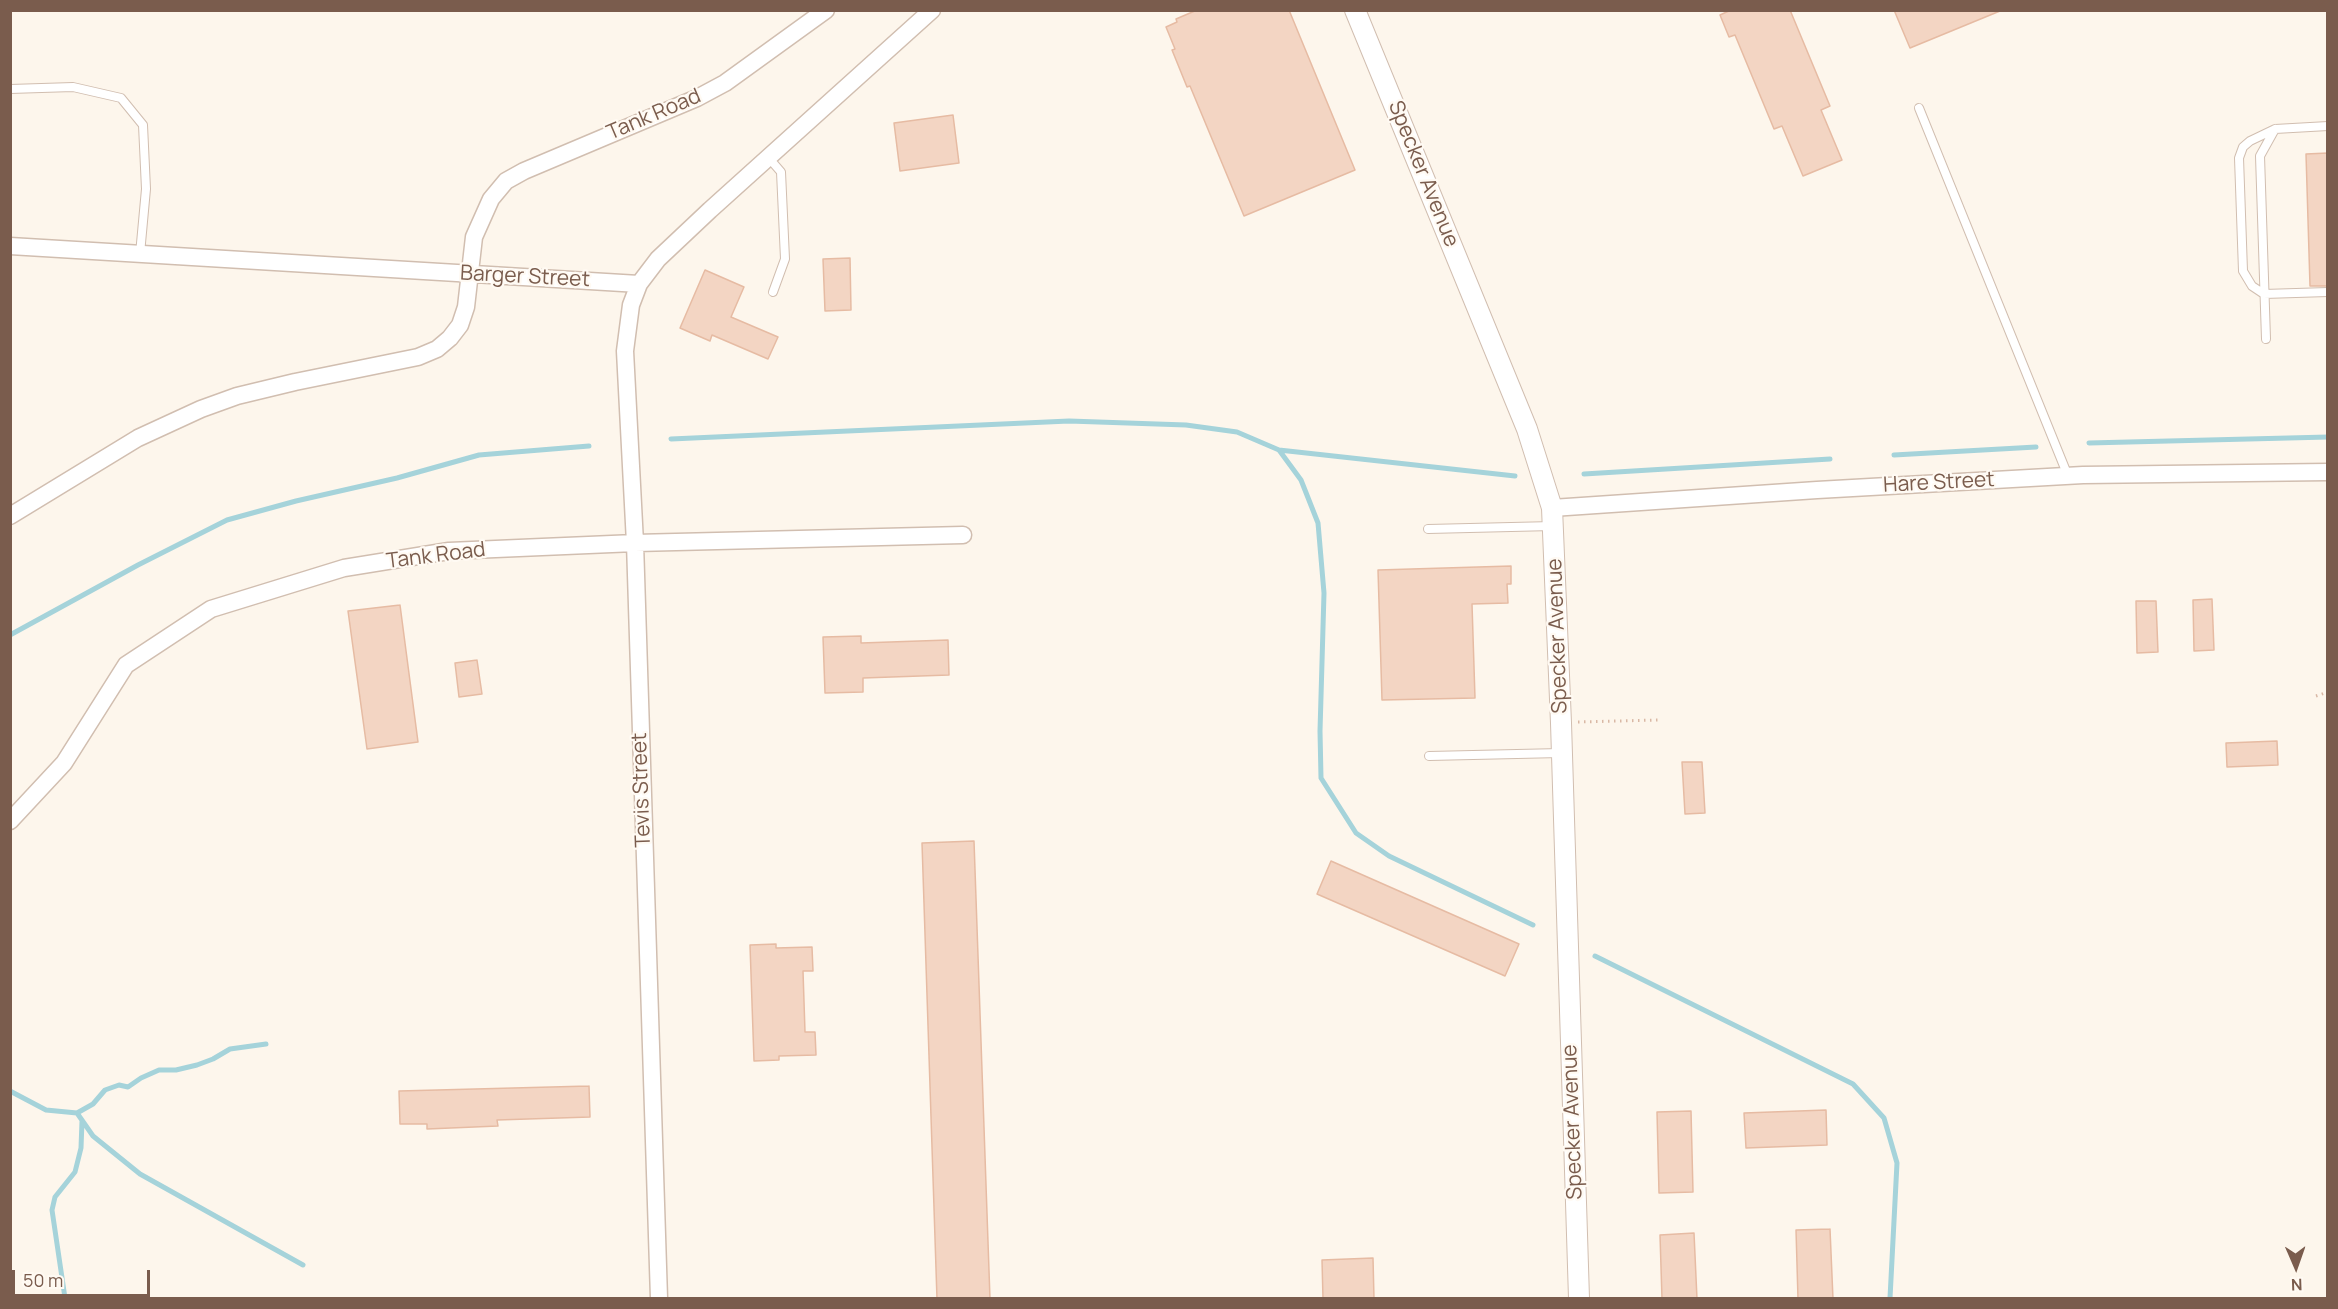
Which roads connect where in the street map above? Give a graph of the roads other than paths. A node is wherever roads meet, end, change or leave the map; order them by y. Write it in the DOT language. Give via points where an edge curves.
graph roads {
  1 [pos="826,10"];
  2 [pos="932,10"];
  3 [pos="1355,10"];
  4 [pos="10,89"];
  5 [pos="1919,108"];
  6 [pos="2328,126"];
  7 [pos="2275,129"];
  8 [pos="768,157"];
  9 [pos="10,246"];
  10 [pos="140,254"];
  11 [pos="469,274"];
  12 [pos="639,284"];
  13 [pos="773,292"];
  14 [pos="2328,292"];
  15 [pos="2265,294"];
  16 [pos="2266,339"];
  17 [pos="2328,472"];
  18 [pos="2068,476"];
  19 [pos="10,516"];
  20 [pos="1552,517"];
  21 [pos="1428,529"];
  22 [pos="963,535"];
  23 [pos="635,543"];
  24 [pos="1562,753"];
  25 [pos="1430,756"];
  26 [pos="10,821"];
  27 [pos="659,1299"];
  28 [pos="1579,1299"];
  1 -- 11 [label="street, Tank Road" via="725,83 697,98 506,181 481,218"];
  2 -- 8 [label="street"];
  3 -- 20 [label="street, Specker Avenue" via="1527,429"];
  4 -- 10 [label="lane" via="73,87 121,98 143,124 146,189"];
  5 -- 18 [label="lane"];
  6 -- 7 [label="lane"];
  7 -- 15 [label="lane" via="2260,156"];
  7 -- 15 [label="lane" via="2250,141 2239,158 2243,272 2252,286"];
  8 -- 12 [label="street" via="658,259"];
  8 -- 13 [label="lane" via="781,172 785,259"];
  9 -- 10 [label="street, Barger Street"];
  10 -- 11 [label="street, Barger Street"];
  11 -- 12 [label="street, Barger Street"];
  11 -- 19 [label="street, Tank Road" via="460,325 438,349 418,357 272,387 201,409 138,438"];
  12 -- 23 [label="street, Tevis Street" via="631,305 625,351"];
  14 -- 15 [label="lane"];
  15 -- 16 [label="lane"];
  17 -- 18 [label="street, Hare Street"];
  18 -- 20 [label="street, Hare Street" via="1817,490"];
  20 -- 21 [label="lane"];
  20 -- 24 [label="street, Specker Avenue"];
  22 -- 23 [label="street, Tank Road"];
  23 -- 26 [label="street, Tank Road" via="449,551 344,568 211,609 126,665 64,763"];
  23 -- 27 [label="street, Tevis Street"];
  24 -- 25 [label="lane"];
  24 -- 28 [label="street, Specker Avenue"];
}
